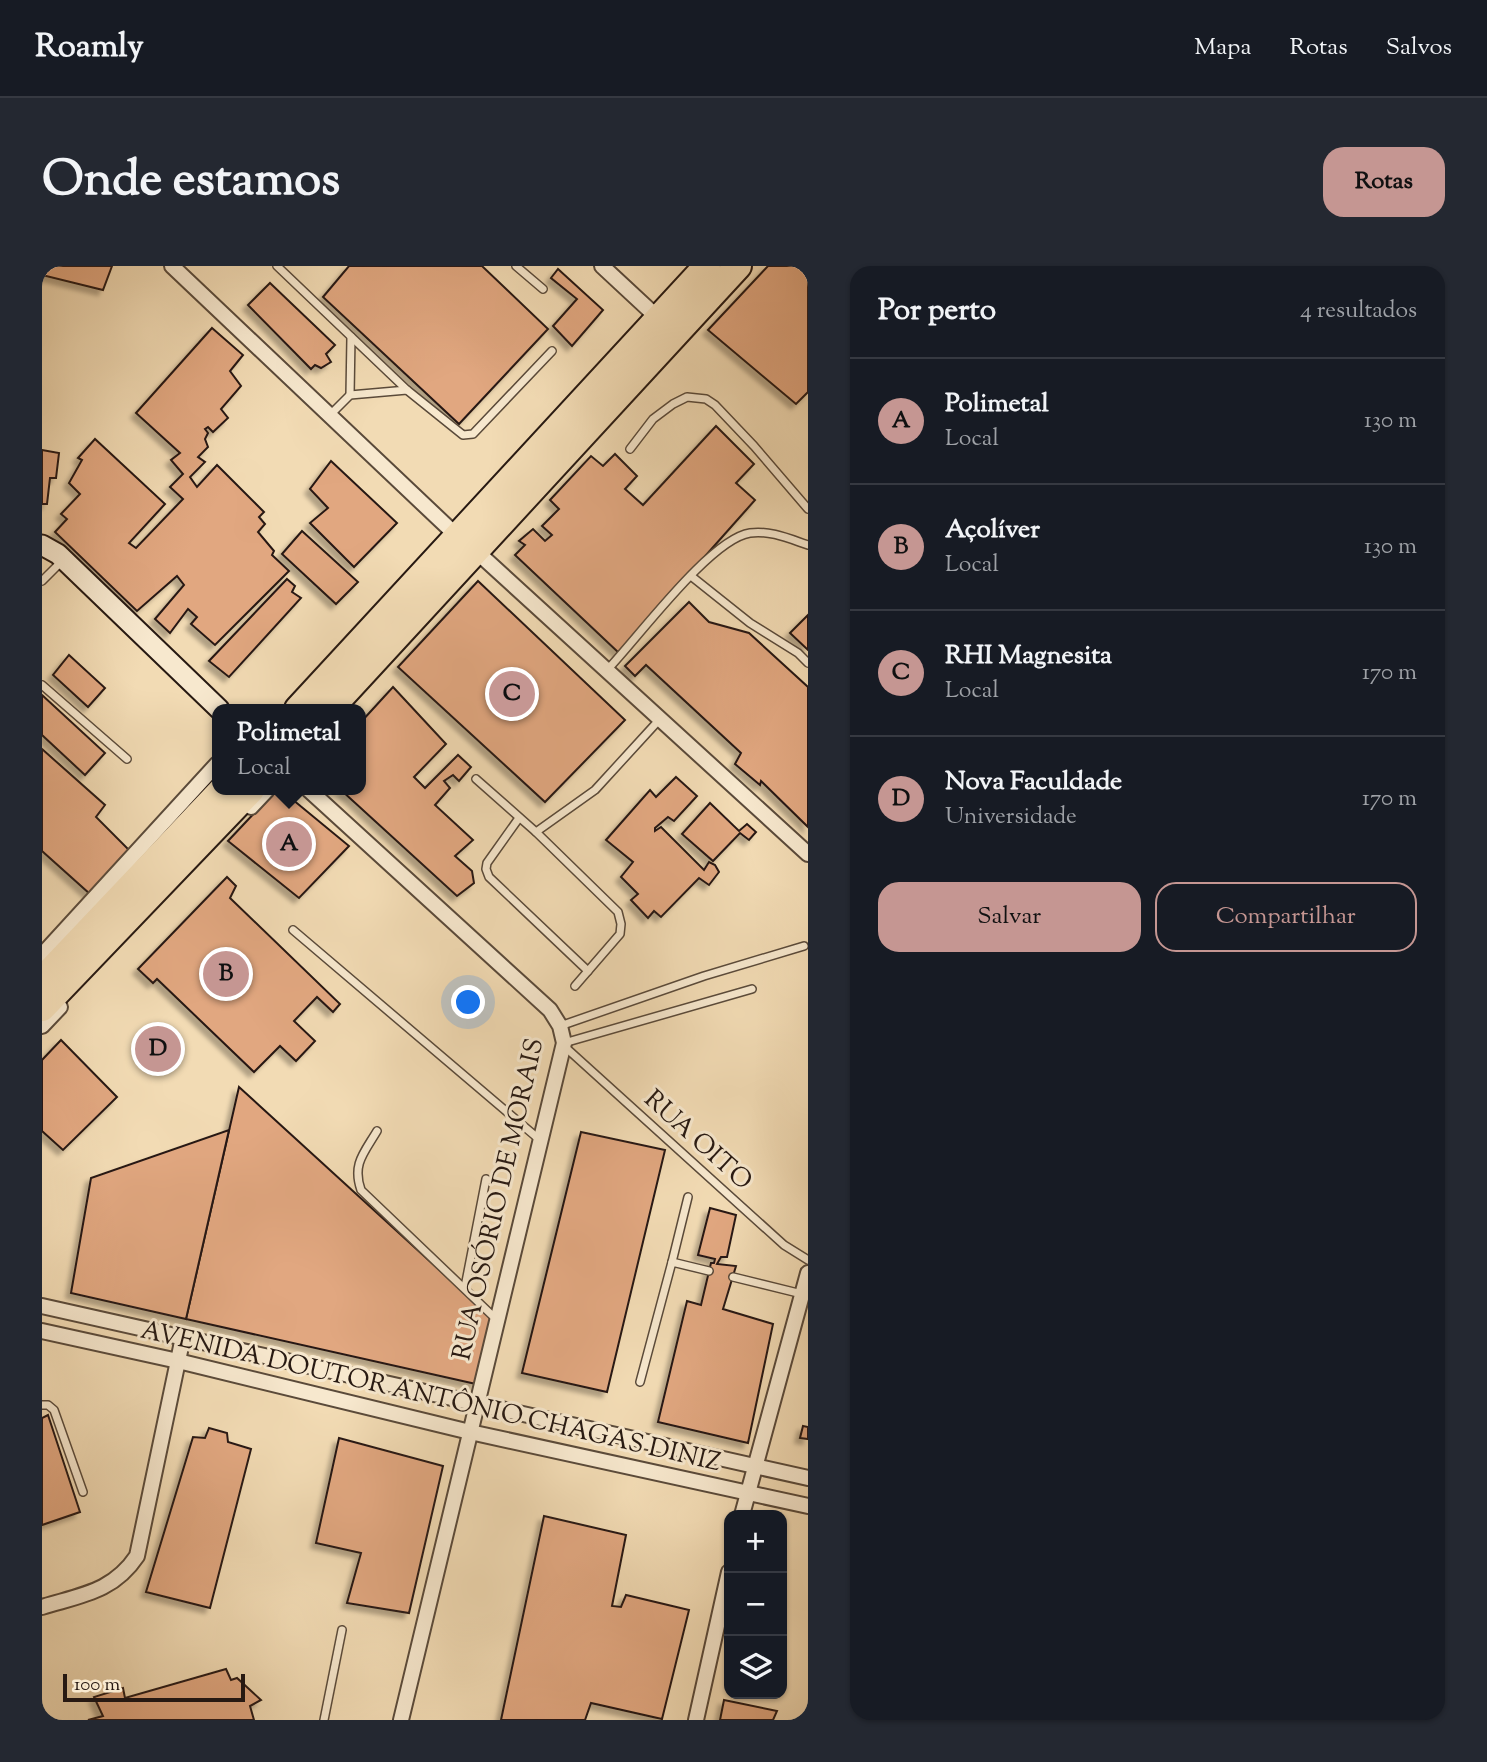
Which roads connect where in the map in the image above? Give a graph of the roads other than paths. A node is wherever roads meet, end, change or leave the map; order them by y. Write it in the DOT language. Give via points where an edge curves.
graph roads {
  1 [pos="172,266"];
  2 [pos="277,266"];
  3 [pos="516,266"];
  4 [pos="603,266"];
  5 [pos="707,266"];
  6 [pos="738,266"];
  7 [pos="543,289"];
  8 [pos="659,319"];
  9 [pos="351,337"];
  10 [pos="552,351"];
  11 [pos="407,390"];
  12 [pos="350,395"];
  13 [pos="330,415"];
  14 [pos="630,449"];
  15 [pos="808,509"];
  16 [pos="466,543"];
  17 [pos="42,545"];
  18 [pos="808,545"];
  19 [pos="63,559"];
  20 [pos="691,576"];
  21 [pos="42,581"];
  22 [pos="808,663"];
  23 [pos="606,670"];
  24 [pos="42,685"];
  25 [pos="214,704"];
  26 [pos="303,704"];
  27 [pos="334,704"];
  28 [pos="660,719"];
  29 [pos="127,759"];
  30 [pos="212,769"];
  31 [pos="476,779"];
  32 [pos="217,795"];
  33 [pos="246,795"];
  34 [pos="262,795"];
  35 [pos="314,795"];
  36 [pos="519,818"];
  37 [pos="536,832"];
  38 [pos="808,854"];
  39 [pos="293,930"];
  40 [pos="804,946"];
  41 [pos="42,956"];
  42 [pos="588,971"];
  43 [pos="42,979"];
  44 [pos="575,986"];
  45 [pos="752,989"];
  46 [pos="42,1008"];
  47 [pos="42,1026"];
  48 [pos="559,1026"];
  49 [pos="564,1044"];
  50 [pos="377,1131"];
  51 [pos="541,1140"];
  52 [pos="486,1180"];
  53 [pos="688,1197"];
  54 [pos="808,1260"];
  55 [pos="672,1262"];
  56 [pos="709,1271"];
  57 [pos="808,1273"];
  58 [pos="733,1277"];
  59 [pos="465,1287"];
  60 [pos="802,1294"];
  61 [pos="42,1306"];
  62 [pos="497,1320"];
  63 [pos="42,1331"];
  64 [pos="183,1337"];
  65 [pos="178,1361"];
  66 [pos="640,1382"];
  67 [pos="42,1405"];
  68 [pos="477,1405"];
  69 [pos="470,1432"];
  70 [pos="755,1466"];
  71 [pos="808,1478"];
  72 [pos="83,1492"];
  73 [pos="747,1492"];
  74 [pos="808,1506"];
  75 [pos="743,1510"];
  76 [pos="729,1573"];
  77 [pos="42,1608"];
  78 [pos="342,1630"];
  79 [pos="324,1720"];
  80 [pos="401,1720"];
  81 [pos="696,1720"];
  1 -- 13 [label="street"];
  2 -- 9 [label="lane"];
  3 -- 7 [label="lane"];
  4 -- 8 [label="street"];
  5 -- 8 [label="highway"];
  6 -- 16 [label="highway"];
  8 -- 16 [label="highway"];
  9 -- 11 [label="lane"];
  9 -- 12 [label="lane"];
  10 -- 11 [label="lane" via="473,433 463,435"];
  11 -- 12 [label="lane"];
  12 -- 13 [label="lane"];
  13 -- 16 [label="street"];
  14 -- 15 [label="lane" via="653,419 673,404 687,397 706,400 754,446"];
  16 -- 23 [label="street"];
  16 -- 26 [label="highway"];
  16 -- 27 [label="highway"];
  17 -- 19 [label="street"];
  18 -- 20 [label="lane" via="774,534 750,533 731,540"];
  19 -- 21 [label="lane"];
  19 -- 25 [label="street"];
  20 -- 22 [label="lane"];
  20 -- 23 [label="lane"];
  23 -- 28 [label="street"];
  24 -- 29 [label="lane"];
  28 -- 37 [label="lane" via="595,790"];
  28 -- 38 [label="street"];
  30 -- 41 [label="street"];
  31 -- 36 [label="lane"];
  32 -- 43 [label="highway"];
  33 -- 46 [label="highway"];
  34 -- 47 [label="street"];
  35 -- 48 [label="street, RUA OSÓRIO DE MORAIS" via="550,1010"];
  36 -- 37 [label="lane"];
  36 -- 42 [label="lane" via="487,863 489,877"];
  37 -- 42 [label="lane" via="618,912 620,934"];
  39 -- 51 [label="lane"];
  40 -- 48 [label="lane"];
  42 -- 44 [label="lane"];
  45 -- 49 [label="lane"];
  48 -- 49 [label="street, RUA OSÓRIO DE MORAIS"];
  49 -- 51 [label="street, RUA OSÓRIO DE MORAIS"];
  49 -- 54 [label="lane, RUA OITO" via="784,1245"];
  50 -- 59 [label="lane" via="357,1166 361,1190"];
  51 -- 62 [label="street, RUA OSÓRIO DE MORAIS"];
  52 -- 59 [label="lane"];
  53 -- 55 [label="lane"];
  55 -- 56 [label="lane"];
  55 -- 66 [label="lane"];
  57 -- 60 [label="street"];
  58 -- 60 [label="lane"];
  59 -- 62 [label="lane"];
  60 -- 70 [label="street"];
  61 -- 64 [label="street, AVENIDA DOUTOR ANTÔNIO CHAGAS DINIZ"];
  62 -- 68 [label="street, RUA OSÓRIO DE MORAIS"];
  63 -- 65 [label="street, AVENIDA DOUTOR ANTÔNIO CHAGAS DINIZ"];
  64 -- 65 [label="street"];
  64 -- 68 [label="street, AVENIDA DOUTOR ANTÔNIO CHAGAS DINIZ"];
  65 -- 69 [label="street, AVENIDA DOUTOR ANTÔNIO CHAGAS DINIZ"];
  65 -- 77 [label="street" via="137,1556 126,1573 107,1586"];
  67 -- 72 [label="lane" via="54,1410"];
  68 -- 69 [label="street, RUA OSÓRIO DE MORAIS"];
  68 -- 70 [label="street, AVENIDA DOUTOR ANTÔNIO CHAGAS DINIZ"];
  69 -- 73 [label="street, AVENIDA DOUTOR ANTÔNIO CHAGAS DINIZ"];
  69 -- 80 [label="street, RUA OSÓRIO DE MORAIS"];
  70 -- 71 [label="street, AVENIDA DOUTOR ANTÔNIO CHAGAS DINIZ"];
  70 -- 73 [label="street"];
  73 -- 74 [label="street, AVENIDA DOUTOR ANTÔNIO CHAGAS DINIZ"];
  73 -- 75 [label="street"];
  76 -- 81 [label="street"];
  78 -- 79 [label="lane"];
}
